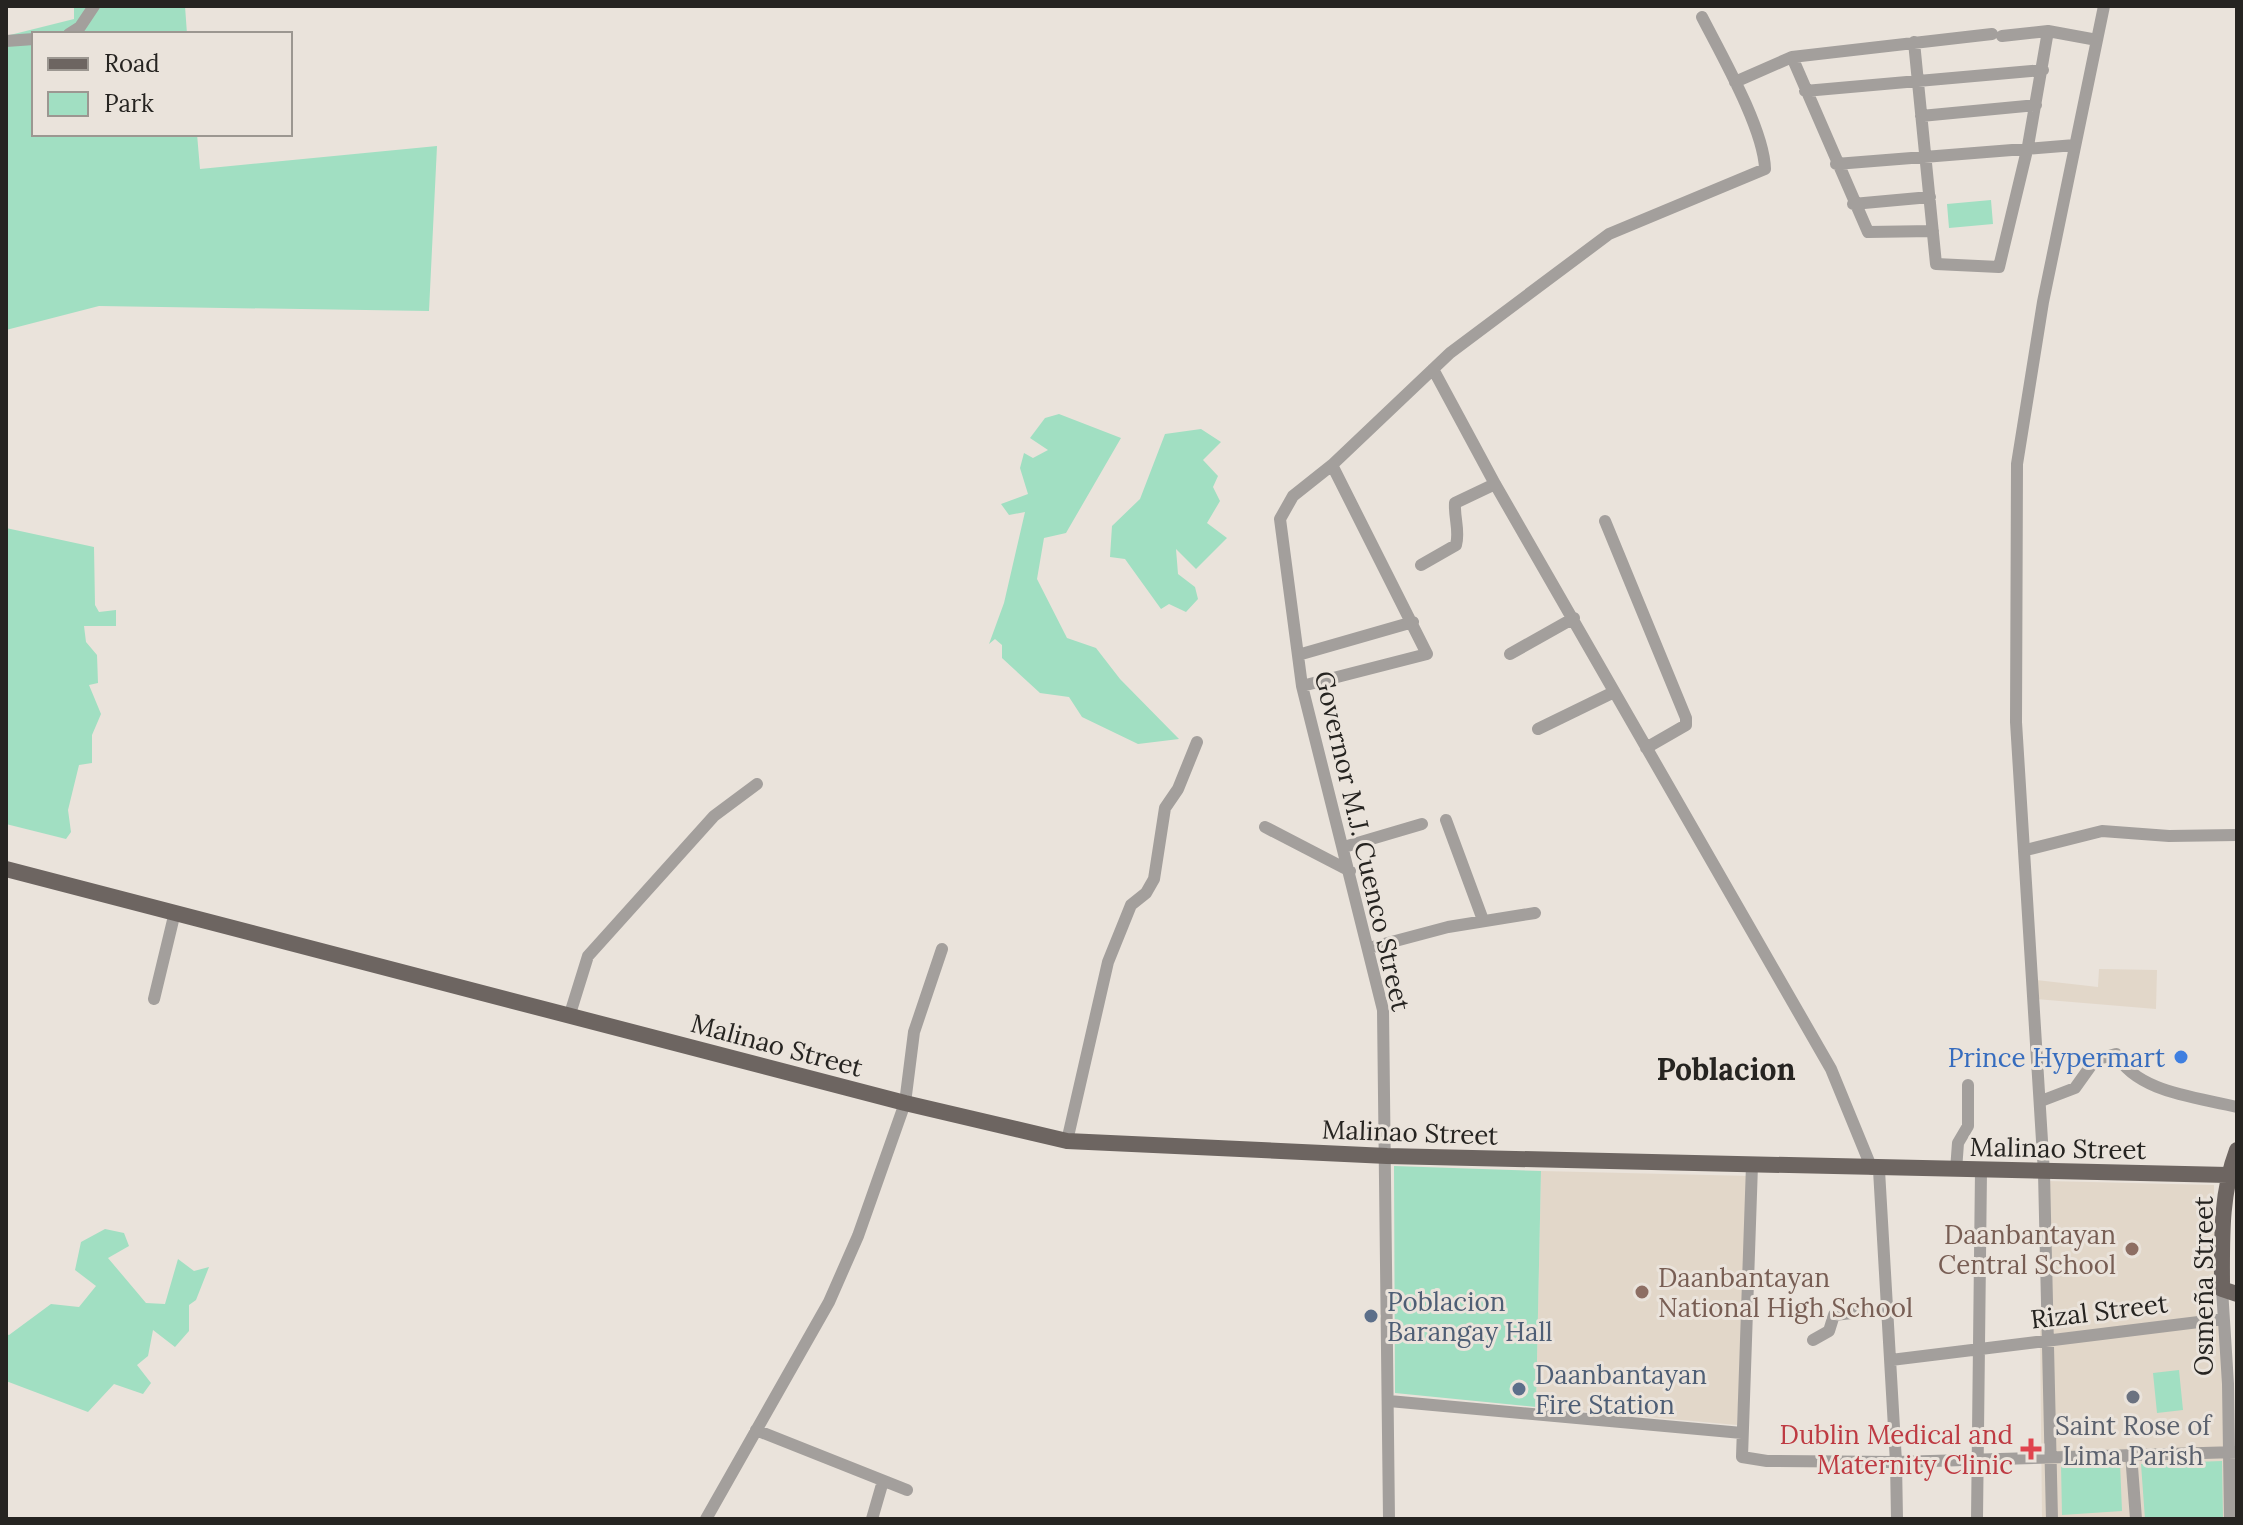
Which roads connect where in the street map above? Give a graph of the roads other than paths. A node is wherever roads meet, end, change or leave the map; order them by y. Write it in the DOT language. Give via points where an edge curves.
graph roads {
  1 [pos="94,6"];
  2 [pos="2104,6"];
  3 [pos="1702,17"];
  4 [pos="2048,31"];
  5 [pos="72,32"];
  6 [pos="32,39"];
  7 [pos="2097,40"];
  8 [pos="6,41"];
  9 [pos="1914,42"];
  10 [pos="1792,57"];
  11 [pos="2043,70"];
  12 [pos="1917,80"];
  13 [pos="1735,82"];
  14 [pos="1805,91"];
  15 [pos="2036,105"];
  16 [pos="1921,116"];
  17 [pos="2075,145"];
  18 [pos="2028,146"];
  19 [pos="1926,156"];
  20 [pos="1836,164"];
  21 [pos="1930,197"];
  22 [pos="1853,204"];
  23 [pos="1933,231"];
  24 [pos="1433,369"];
  25 [pos="1332,465"];
  26 [pos="1495,484"];
  27 [pos="1605,521"];
  28 [pos="1421,565"];
  29 [pos="1574,618"];
  30 [pos="1413,622"];
  31 [pos="1510,654"];
  32 [pos="1298,655"];
  33 [pos="1302,686"];
  34 [pos="1614,692"];
  35 [pos="1538,729"];
  36 [pos="1197,742"];
  37 [pos="1646,748"];
  38 [pos="757,784"];
  39 [pos="1446,820"];
  40 [pos="1422,824"];
  41 [pos="1265,827"];
  42 [pos="2237,835"];
  43 [pos="1344,847"];
  44 [pos="2026,850"];
  45 [pos="6,869"];
  46 [pos="1350,871"];
  47 [pos="175,912"];
  48 [pos="1535,913"];
  49 [pos="1483,920"];
  50 [pos="1369,948"];
  51 [pos="942,949"];
  52 [pos="154,999"];
  53 [pos="569,1017"];
  54 [pos="1968,1085"];
  55 [pos="2041,1101"];
  56 [pos="905,1103"];
  57 [pos="2237,1107"];
  58 [pos="1067,1141"];
  59 [pos="2237,1150"];
  60 [pos="1387,1156"];
  61 [pos="1752,1165"];
  62 [pos="1876,1170"];
  63 [pos="1956,1170"];
  64 [pos="1981,1171"];
  65 [pos="2044,1173"];
  66 [pos="2228,1175"];
  67 [pos="2230,1213"];
  68 [pos="2229,1291"];
  69 [pos="1888,1309"];
  70 [pos="2223,1319"];
  71 [pos="2048,1339"];
  72 [pos="1813,1340"];
  73 [pos="1980,1348"];
  74 [pos="1891,1360"];
  75 [pos="2232,1384"];
  76 [pos="1389,1401"];
  77 [pos="756,1430"];
  78 [pos="1742,1433"];
  79 [pos="2233,1452"];
  80 [pos="2131,1454"];
  81 [pos="2052,1457"];
  82 [pos="1980,1459"];
  83 [pos="1896,1462"];
  84 [pos="883,1481"];
  85 [pos="907,1490"];
  86 [pos="706,1519"];
  87 [pos="872,1519"];
  88 [pos="1389,1519"];
  89 [pos="1897,1519"];
  90 [pos="1977,1519"];
  91 [pos="2052,1519"];
  92 [pos="2136,1519"];
  93 [pos="2230,1519"];
  1 -- 5 [label="street"];
  2 -- 7 [label="street"];
  3 -- 13 [label="street"];
  4 -- 7 [label="street"];
  4 -- 9 [label="street"];
  4 -- 11 [label="street"];
  6 -- 8 [label="street"];
  7 -- 17 [label="street"];
  9 -- 10 [label="street"];
  9 -- 12 [label="street"];
  10 -- 13 [label="street"];
  10 -- 14 [label="street"];
  11 -- 12 [label="street"];
  11 -- 15 [label="street"];
  12 -- 14 [label="street"];
  12 -- 16 [label="street"];
  13 -- 24 [label="street" via="1765,169 1609,234"];
  14 -- 20 [label="street"];
  15 -- 16 [label="street"];
  15 -- 18 [label="street"];
  16 -- 19 [label="street"];
  17 -- 18 [label="street"];
  17 -- 44 [label="street" via="2018,450 2015,671"];
  18 -- 19 [label="street"];
  18 -- 23 [label="street" via="1999,267 1936,264"];
  19 -- 20 [label="street"];
  19 -- 21 [label="street"];
  20 -- 22 [label="street"];
  21 -- 22 [label="street"];
  21 -- 23 [label="street"];
  22 -- 23 [label="street" via="1868,232"];
  24 -- 25 [label="street"];
  24 -- 26 [label="street"];
  25 -- 30 [label="street"];
  25 -- 32 [label="street, Governor M.J. Cuenco Street" via="1282,511"];
  26 -- 28 [label="street" via="1455,503 1456,545"];
  26 -- 29 [label="street"];
  27 -- 37 [label="street" via="1686,718 1681,730"];
  29 -- 31 [label="street"];
  29 -- 34 [label="street"];
  30 -- 32 [label="street"];
  30 -- 33 [label="street" via="1427,654 1423,658"];
  32 -- 33 [label="street, Governor M.J. Cuenco Street"];
  33 -- 43 [label="street, Governor M.J. Cuenco Street"];
  34 -- 35 [label="street"];
  34 -- 37 [label="street"];
  36 -- 58 [label="street" via="1165,808 1154,879 1131,905 1108,962"];
  37 -- 62 [label="street" via="1831,1069"];
  38 -- 53 [label="street" via="714,816 588,956"];
  39 -- 49 [label="street"];
  40 -- 43 [label="street"];
  41 -- 46 [label="street"];
  42 -- 44 [label="street" via="2102,831"];
  43 -- 46 [label="street, Governor M.J. Cuenco Street"];
  44 -- 55 [label="street"];
  45 -- 47 [label="main road, Malinao Street"];
  46 -- 50 [label="street, Governor M.J. Cuenco Street"];
  47 -- 52 [label="street"];
  47 -- 53 [label="main road, Malinao Street"];
  48 -- 49 [label="street"];
  49 -- 50 [label="street"];
  50 -- 60 [label="street, Governor M.J. Cuenco Street" via="1383,1010"];
  51 -- 56 [label="street" via="914,1032"];
  53 -- 56 [label="main road, Malinao Street"];
  54 -- 63 [label="street" via="1968,1126 1958,1143"];
  55 -- 57 [label="street" via="2075,1088 2095,1060 2116,1054 2144,1082"];
  55 -- 65 [label="street"];
  56 -- 58 [label="main road, Malinao Street"];
  56 -- 77 [label="street" via="829,1302"];
  58 -- 60 [label="main road, Malinao Street"];
  59 -- 66 [label="main road, Osmeña Street"];
  60 -- 61 [label="main road, Malinao Street"];
  60 -- 76 [label="street, Governor M.J. Cuenco Street"];
  61 -- 62 [label="main road, Malinao Street"];
  61 -- 78 [label="street"];
  62 -- 63 [label="main road, Malinao Street"];
  62 -- 69 [label="street"];
  63 -- 64 [label="main road, Malinao Street"];
  64 -- 65 [label="main road, Malinao Street"];
  64 -- 73 [label="street"];
  65 -- 66 [label="main road, Malinao Street"];
  65 -- 71 [label="street"];
  66 -- 67 [label="main road, Osmeña Street"];
  67 -- 68 [label="main road, Osmeña Street"];
  68 -- 70 [label="street, Osmeña Street"];
  69 -- 72 [label="street" via="1834,1315 1829,1331"];
  69 -- 74 [label="street"];
  70 -- 71 [label="street, Rizal Street"];
  70 -- 75 [label="street, Osmeña Street"];
  71 -- 73 [label="street, Rizal Street"];
  71 -- 81 [label="street"];
  73 -- 74 [label="street, Rizal Street"];
  73 -- 82 [label="street"];
  74 -- 83 [label="street"];
  75 -- 79 [label="street, Osmeña Street"];
  76 -- 78 [label="street"];
  76 -- 88 [label="street, Governor M.J. Cuenco Street"];
  77 -- 84 [label="street"];
  77 -- 86 [label="street"];
  78 -- 83 [label="street" via="1742,1457"];
  79 -- 80 [label="street"];
  79 -- 93 [label="street, Osmeña Street"];
  80 -- 81 [label="street"];
  80 -- 92 [label="street"];
  81 -- 82 [label="street"];
  81 -- 91 [label="street"];
  82 -- 83 [label="street"];
  82 -- 90 [label="street"];
  83 -- 89 [label="street"];
  84 -- 85 [label="street"];
  84 -- 87 [label="street"];
}
